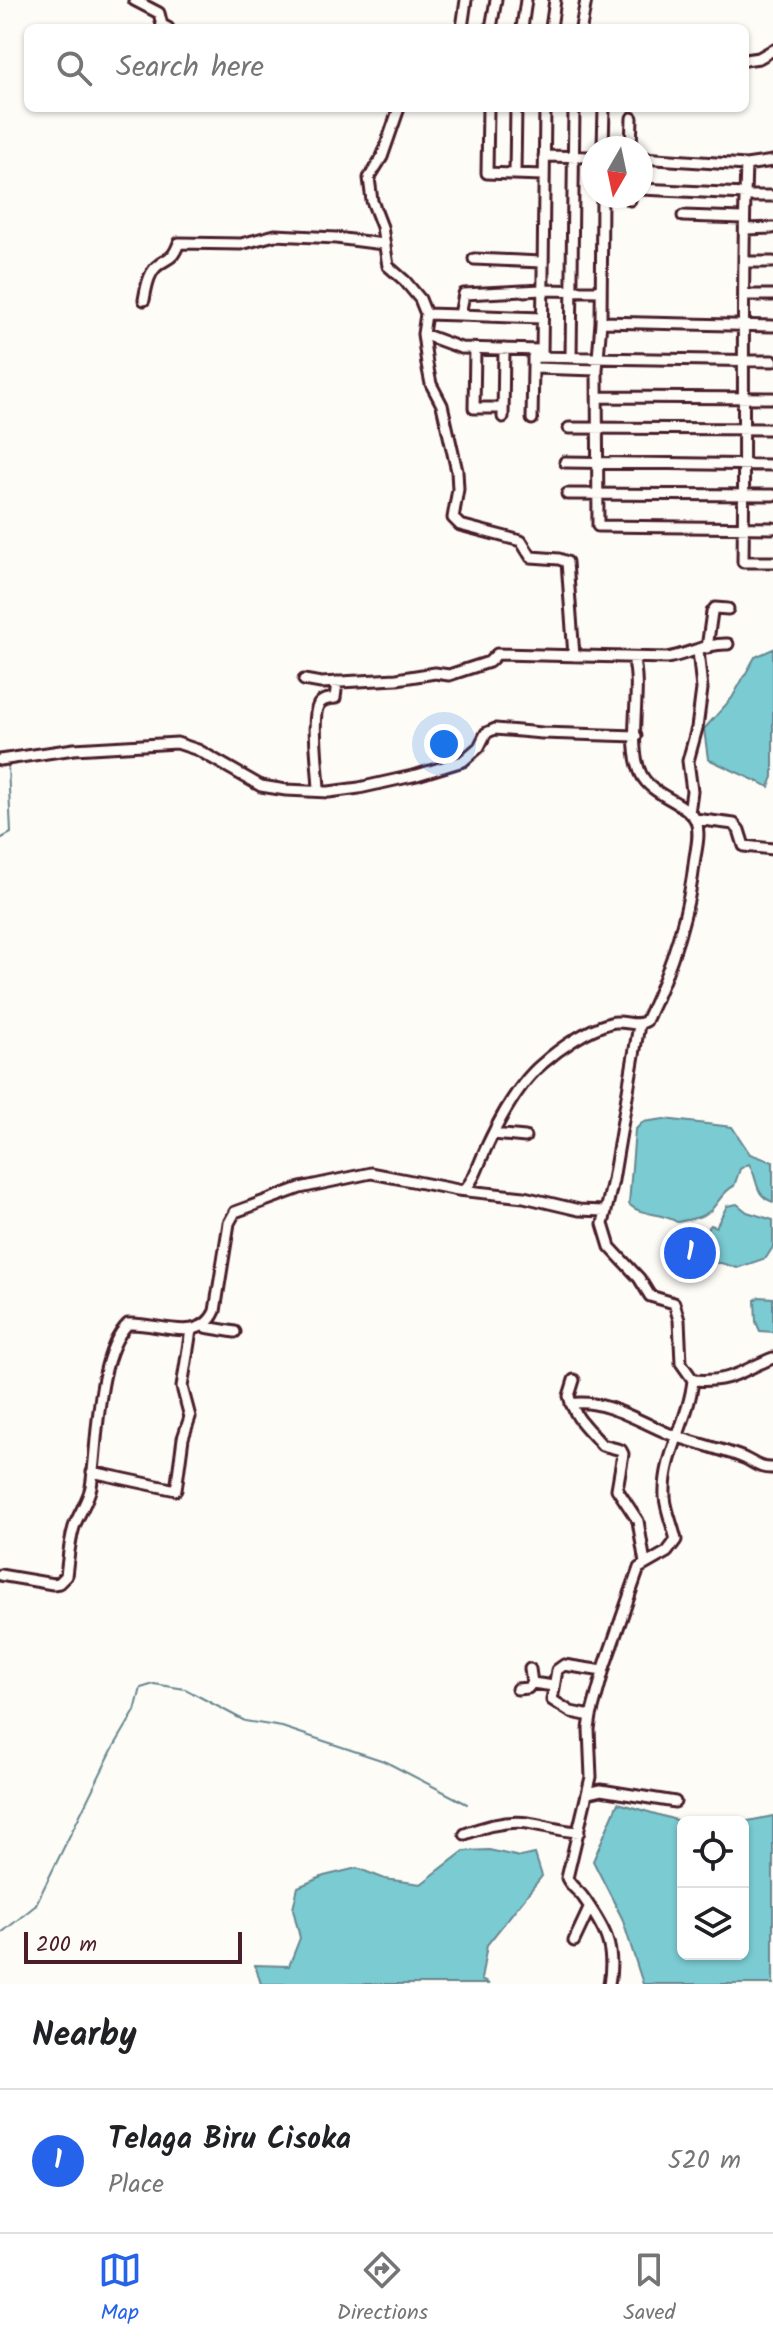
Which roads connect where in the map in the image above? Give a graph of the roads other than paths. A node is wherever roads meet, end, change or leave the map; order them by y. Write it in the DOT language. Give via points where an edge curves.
graph roads {
  1 [pos="134,0"];
  2 [pos="466,0"];
  3 [pos="496,0"];
  4 [pos="526,0"];
  5 [pos="555,0"];
  6 [pos="586,0"];
  7 [pos="162,24"];
  8 [pos="463,24"];
  9 [pos="492,24"];
  10 [pos="523,24"];
  11 [pos="552,24"];
  12 [pos="582,24"];
  13 [pos="773,50"];
  14 [pos="749,59"];
  15 [pos="398,112"];
  16 [pos="488,112"];
  17 [pos="516,112"];
  18 [pos="545,112"];
  19 [pos="574,112"];
  20 [pos="604,112"];
  21 [pos="632,118"];
  22 [pos="603,136"];
  23 [pos="631,136"];
  24 [pos="544,156"];
  25 [pos="574,157"];
  26 [pos="581,157"];
  27 [pos="653,159"];
  28 [pos="773,161"];
  29 [pos="746,165"];
  30 [pos="515,173"];
  31 [pos="543,175"];
  32 [pos="653,190"];
  33 [pos="745,195"];
  34 [pos="773,196"];
  35 [pos="602,208"];
  36 [pos="683,216"];
  37 [pos="743,218"];
  38 [pos="773,228"];
  39 [pos="745,229"];
  40 [pos="383,244"];
  41 [pos="474,259"];
  42 [pos="541,262"];
  43 [pos="745,262"];
  44 [pos="773,262"];
  45 [pos="542,290"];
  46 [pos="572,290"];
  47 [pos="601,291"];
  48 [pos="746,295"];
  49 [pos="773,295"];
  50 [pos="144,300"];
  51 [pos="426,314"];
  52 [pos="460,315"];
  53 [pos="542,318"];
  54 [pos="601,322"];
  55 [pos="744,325"];
  56 [pos="773,326"];
  57 [pos="423,334"];
  58 [pos="475,349"];
  59 [pos="504,349"];
  60 [pos="542,354"];
  61 [pos="571,358"];
  62 [pos="743,360"];
  63 [pos="773,361"];
  64 [pos="598,365"];
  65 [pos="533,368"];
  66 [pos="598,397"];
  67 [pos="744,397"];
  68 [pos="773,398"];
  69 [pos="532,419"];
  70 [pos="569,428"];
  71 [pos="598,429"];
  72 [pos="744,429"];
  73 [pos="773,429"];
  74 [pos="565,462"];
  75 [pos="598,463"];
  76 [pos="745,465"];
  77 [pos="773,465"];
  78 [pos="567,494"];
  79 [pos="599,495"];
  80 [pos="744,495"];
  81 [pos="773,495"];
  82 [pos="744,528"];
  83 [pos="773,528"];
  84 [pos="773,562"];
  85 [pos="728,609"];
  86 [pos="728,644"];
  87 [pos="702,649"];
  88 [pos="574,656"];
  89 [pos="633,658"];
  90 [pos="304,680"];
  91 [pos="337,682"];
  92 [pos="636,736"];
  93 [pos="0,760"];
  94 [pos="319,791"];
  95 [pos="692,816"];
  96 [pos="773,849"];
  97 [pos="639,1025"];
  98 [pos="493,1134"];
  99 [pos="525,1137"];
  100 [pos="465,1189"];
  101 [pos="604,1211"];
  102 [pos="205,1327"];
  103 [pos="191,1330"];
  104 [pos="235,1332"];
  105 [pos="773,1358"];
  106 [pos="574,1380"];
  107 [pos="693,1380"];
  108 [pos="571,1404"];
  109 [pos="677,1437"];
  110 [pos="773,1468"];
  111 [pos="92,1472"];
  112 [pos="645,1563"];
  113 [pos="0,1575"];
  114 [pos="530,1669"];
  115 [pos="603,1671"];
  116 [pos="532,1683"];
  117 [pos="554,1686"];
  118 [pos="517,1689"];
  119 [pos="591,1716"];
  120 [pos="588,1793"];
  121 [pos="675,1802"];
  122 [pos="579,1832"];
  123 [pos="465,1834"];
  124 [pos="589,1909"];
  125 [pos="574,1941"];
  126 [pos="609,1984"];
  1 -- 7 [label="street" via="159,13"];
  2 -- 8 [label="street"];
  3 -- 9 [label="street"];
  4 -- 10 [label="street"];
  5 -- 11 [label="street"];
  6 -- 12 [label="street"];
  13 -- 14 [label="street"];
  15 -- 40 [label="street" via="369,178"];
  16 -- 30 [label="street" via="487,173"];
  17 -- 30 [label="street"];
  18 -- 24 [label="street"];
  19 -- 25 [label="street"];
  20 -- 22 [label="street"];
  21 -- 23 [label="street"];
  24 -- 25 [label="street"];
  24 -- 31 [label="street"];
  25 -- 26 [label="street"];
  25 -- 46 [label="street"];
  27 -- 29 [label="street"];
  28 -- 29 [label="street"];
  29 -- 33 [label="street"];
  30 -- 31 [label="street"];
  31 -- 42 [label="street"];
  32 -- 33 [label="street"];
  33 -- 34 [label="street"];
  33 -- 37 [label="street"];
  35 -- 47 [label="street"];
  36 -- 37 [label="street"];
  37 -- 39 [label="street"];
  38 -- 39 [label="street"];
  39 -- 43 [label="street"];
  40 -- 50 [label="street" via="275,235 241,244 179,243 173,257 155,268"];
  40 -- 51 [label="street" via="388,266 420,299"];
  41 -- 42 [label="street"];
  42 -- 45 [label="street"];
  43 -- 44 [label="street"];
  43 -- 48 [label="street"];
  45 -- 46 [label="street"];
  45 -- 52 [label="street" via="464,294"];
  45 -- 53 [label="street"];
  46 -- 47 [label="street"];
  46 -- 61 [label="street"];
  47 -- 54 [label="street"];
  48 -- 49 [label="street"];
  48 -- 55 [label="street"];
  51 -- 52 [label="street"];
  51 -- 57 [label="street"];
  52 -- 53 [label="street"];
  53 -- 60 [label="street"];
  54 -- 55 [label="street"];
  54 -- 64 [label="street"];
  55 -- 56 [label="street"];
  55 -- 62 [label="street"];
  57 -- 58 [label="street"];
  57 -- 88 [label="street" via="431,384 442,405 457,471 453,518 460,525 521,541 531,557 567,562"];
  58 -- 59 [label="street"];
  58 -- 59 [label="street" via="474,408 502,412"];
  59 -- 60 [label="street"];
  60 -- 61 [label="street"];
  60 -- 65 [label="street" via="533,357"];
  61 -- 64 [label="street"];
  62 -- 63 [label="street"];
  62 -- 64 [label="street"];
  62 -- 67 [label="street"];
  64 -- 65 [label="street"];
  64 -- 66 [label="street"];
  65 -- 69 [label="street"];
  66 -- 67 [label="street"];
  66 -- 71 [label="street"];
  67 -- 68 [label="street"];
  67 -- 72 [label="street"];
  70 -- 71 [label="street"];
  71 -- 72 [label="street"];
  71 -- 75 [label="street"];
  72 -- 73 [label="street"];
  72 -- 76 [label="street"];
  74 -- 75 [label="street"];
  75 -- 76 [label="street"];
  75 -- 79 [label="street"];
  76 -- 77 [label="street"];
  76 -- 80 [label="street"];
  78 -- 79 [label="street"];
  79 -- 80 [label="street"];
  79 -- 82 [label="street" via="598,526"];
  80 -- 81 [label="street"];
  80 -- 82 [label="street"];
  82 -- 83 [label="street"];
  82 -- 84 [label="street" via="743,562"];
  85 -- 87 [label="street" via="712,612"];
  86 -- 87 [label="street"];
  87 -- 89 [label="street" via="667,658"];
  87 -- 95 [label="street" via="702,689 688,761"];
  88 -- 89 [label="street"];
  88 -- 91 [label="street" via="497,654 489,662 449,675"];
  89 -- 92 [label="street"];
  90 -- 91 [label="street"];
  91 -- 94 [label="street" via="335,698 317,706"];
  92 -- 94 [label="street" via="495,729 463,761 359,788"];
  92 -- 95 [label="street" via="643,777"];
  93 -- 94 [label="street" via="177,743 261,786"];
  95 -- 96 [label="street" via="734,824 744,846"];
  95 -- 97 [label="street" via="698,831 684,926 651,1010"];
  97 -- 98 [label="street" via="611,1022 542,1063"];
  97 -- 101 [label="street"];
  98 -- 99 [label="street"];
  98 -- 100 [label="street"];
  100 -- 101 [label="street"];
  100 -- 102 [label="street" via="364,1174 300,1188 235,1212 215,1311"];
  101 -- 107 [label="street" via="610,1247 650,1296 674,1303 681,1363"];
  102 -- 103 [label="street"];
  102 -- 104 [label="street"];
  103 -- 111 [label="street" via="134,1324 122,1329 107,1364"];
  103 -- 111 [label="street" via="182,1387 190,1417 176,1490"];
  105 -- 107 [label="street" via="721,1381"];
  106 -- 108 [label="street"];
  107 -- 109 [label="street"];
  108 -- 109 [label="street" via="622,1411"];
  108 -- 112 [label="street" via="599,1442 623,1452 617,1489 638,1521"];
  109 -- 110 [label="street"];
  109 -- 112 [label="street" via="670,1450 665,1498 676,1540 667,1552"];
  111 -- 113 [label="street" via="63,1580 53,1584"];
  112 -- 115 [label="street" via="634,1579"];
  114 -- 116 [label="street"];
  115 -- 117 [label="street" via="564,1665 557,1670"];
  115 -- 119 [label="street"];
  116 -- 117 [label="street"];
  116 -- 118 [label="street"];
  117 -- 119 [label="street" via="554,1702"];
  119 -- 120 [label="street"];
  120 -- 121 [label="street" via="601,1790"];
  120 -- 122 [label="street"];
  122 -- 123 [label="street" via="526,1822 489,1824"];
  122 -- 124 [label="street" via="567,1878"];
  124 -- 125 [label="street"];
  124 -- 126 [label="street" via="611,1945"];
}
